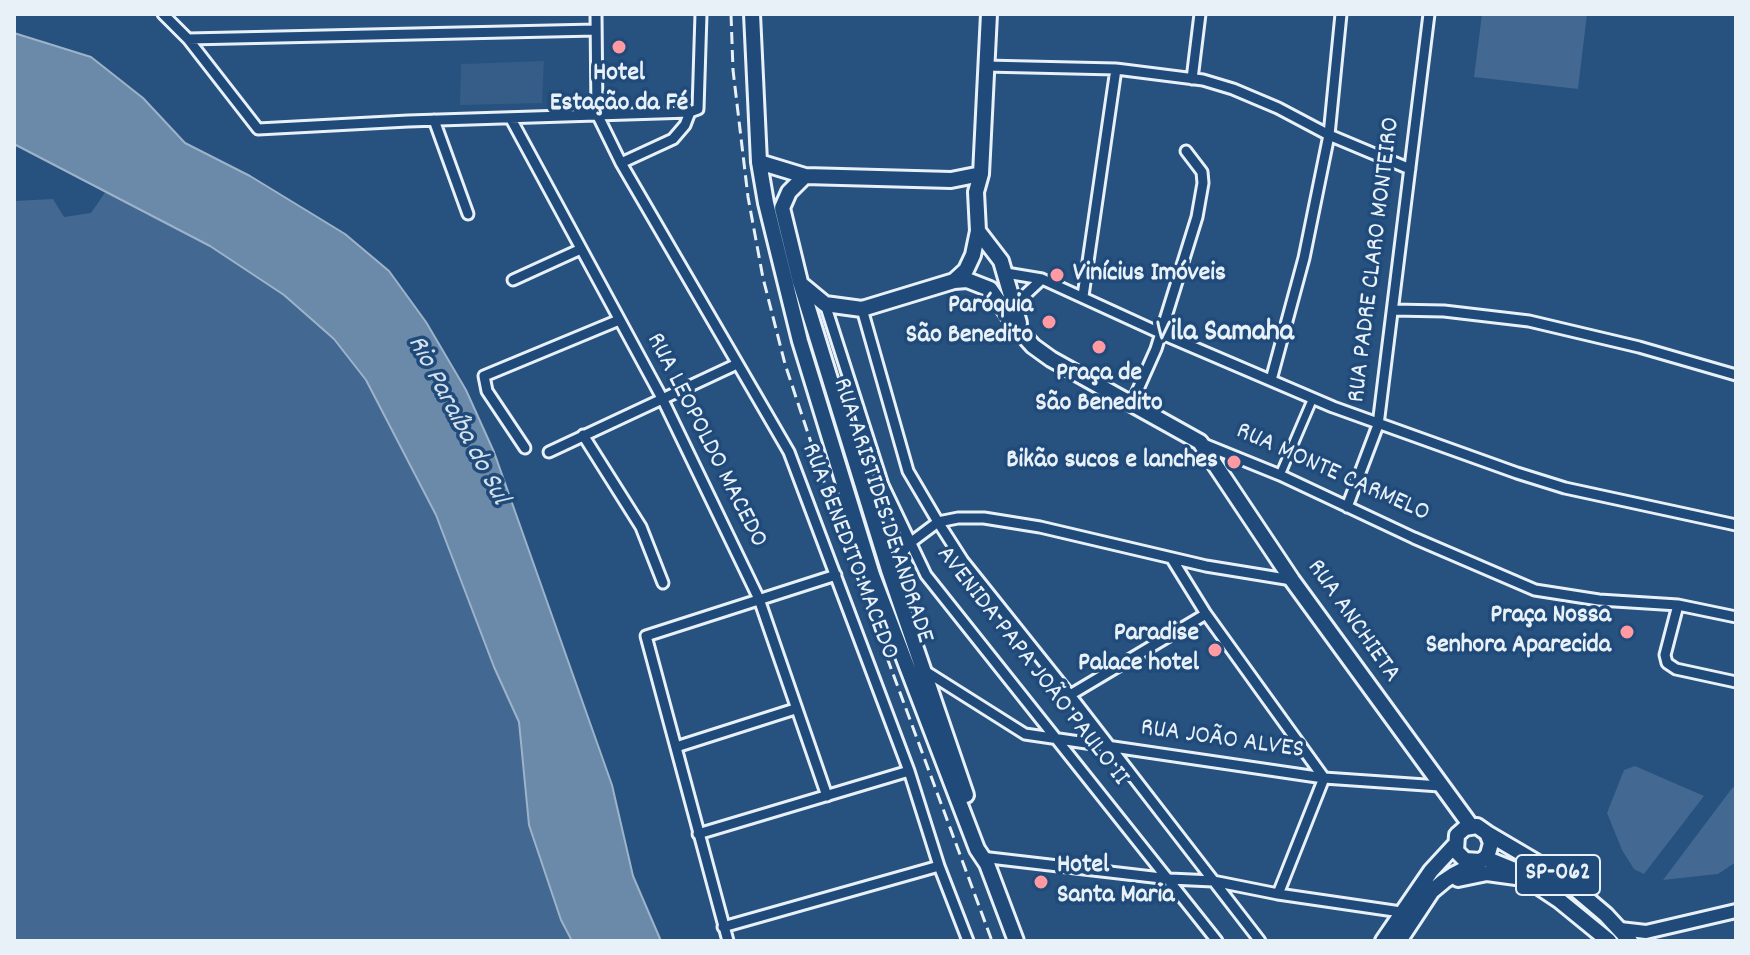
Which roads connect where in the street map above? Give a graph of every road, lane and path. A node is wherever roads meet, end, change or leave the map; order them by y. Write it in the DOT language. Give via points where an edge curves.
graph roads {
  1 [pos="163,14"];
  2 [pos="596,14"];
  3 [pos="701,14"];
  4 [pos="752,14"];
  5 [pos="989,14"];
  6 [pos="1200,14"];
  7 [pos="1341,14"];
  8 [pos="1429,14"];
  9 [pos="596,30"];
  10 [pos="188,39"];
  11 [pos="985,66"];
  12 [pos="1116,69"];
  13 [pos="1192,79"];
  14 [pos="690,112"];
  15 [pos="597,114"];
  16 [pos="511,119"];
  17 [pos="434,120"];
  18 [pos="1329,135"];
  19 [pos="1186,151"];
  20 [pos="759,162"];
  21 [pos="621,163"];
  22 [pos="1410,169"];
  23 [pos="981,174"];
  24 [pos="805,176"];
  25 [pos="951,180"];
  26 [pos="976,192"];
  27 [pos="468,214"];
  28 [pos="978,231"];
  29 [pos="581,249"];
  30 [pos="966,270"];
  31 [pos="1006,273"];
  32 [pos="1042,279"];
  33 [pos="513,280"];
  34 [pos="954,281"];
  35 [pos="800,282"];
  36 [pos="1083,296"];
  37 [pos="825,304"];
  38 [pos="862,309"];
  39 [pos="1393,310"];
  40 [pos="1017,315"];
  41 [pos="619,320"];
  42 [pos="1160,333"];
  43 [pos="1023,335"];
  44 [pos="737,364"];
  45 [pos="1736,375"];
  46 [pos="1271,380"];
  47 [pos="662,398"];
  48 [pos="1313,398"];
  49 [pos="1131,405"];
  50 [pos="1378,425"];
  51 [pos="583,435"];
  52 [pos="1200,442"];
  53 [pos="525,448"];
  54 [pos="549,452"];
  55 [pos="1280,475"];
  56 [pos="1347,507"];
  57 [pos="938,522"];
  58 [pos="1736,525"];
  59 [pos="910,543"];
  60 [pos="1172,559"];
  61 [pos="889,570"];
  62 [pos="836,575"];
  63 [pos="1292,580"];
  64 [pos="663,583"];
  65 [pos="759,599"];
  66 [pos="1678,605"];
  67 [pos="1206,614"];
  68 [pos="1736,617"];
  69 [pos="922,669"];
  70 [pos="1736,682"];
  71 [pos="1070,695"];
  72 [pos="795,709"];
  73 [pos="1060,741"];
  74 [pos="676,747"];
  75 [pos="1111,747"];
  76 [pos="909,771"];
  77 [pos="1324,778"];
  78 [pos="1440,786"];
  79 [pos="827,796"];
  80 [pos="1471,826"];
  81 [pos="1487,833"];
  82 [pos="698,834"];
  83 [pos="1454,846"];
  84 [pos="985,859"];
  85 [pos="1482,860"];
  86 [pos="939,866"];
  87 [pos="1525,878"];
  88 [pos="1170,879"];
  89 [pos="1213,881"];
  90 [pos="1278,894"];
  91 [pos="1422,904"];
  92 [pos="1736,911"];
  93 [pos="1401,912"];
  94 [pos="723,927"];
  95 [pos="1625,935"];
  96 [pos="728,941"];
  97 [pos="968,941"];
  98 [pos="1016,941"];
  99 [pos="1217,941"];
  100 [pos="1260,941"];
  101 [pos="1383,941"];
  102 [pos="1399,941"];
  103 [pos="1609,941"];
  1 -- 10 [label="street"];
  2 -- 9 [label="street"];
  3 -- 14 [label="street" via="698,109"];
  4 -- 20 [label="main road, RUA ARISTIDES DE ANDRADE"];
  5 -- 11 [label="main road"];
  6 -- 13 [label="street"];
  7 -- 18 [label="street"];
  8 -- 22 [label="street, RUA PADRE CLARO MONTEIRO"];
  9 -- 10 [label="street"];
  9 -- 15 [label="street"];
  10 -- 17 [label="street" via="258,129"];
  11 -- 12 [label="street"];
  11 -- 23 [label="main road"];
  12 -- 13 [label="street"];
  12 -- 36 [label="street"];
  13 -- 18 [label="street" via="1233,89"];
  14 -- 15 [label="street"];
  14 -- 21 [label="street" via="673,139"];
  15 -- 16 [label="street"];
  15 -- 21 [label="street, RUA BENEDITO MACEDO"];
  16 -- 17 [label="street"];
  16 -- 29 [label="street, RUA LEOPOLDO MACEDO"];
  17 -- 27 [label="street"];
  18 -- 22 [label="street"];
  18 -- 46 [label="street" via="1304,258"];
  19 -- 42 [label="street" via="1202,172 1203,183"];
  20 -- 24 [label="main road"];
  20 -- 84 [label="main road, RUA ARISTIDES DE ANDRADE" via="800,341 872,575"];
  21 -- 44 [label="street, RUA BENEDITO MACEDO"];
  22 -- 39 [label="street, RUA PADRE CLARO MONTEIRO"];
  23 -- 25 [label="main road"];
  23 -- 26 [label="main road"];
  24 -- 25 [label="main road"];
  24 -- 35 [label="main road, RUA ARISTIDES DE ANDRADE" via="782,208"];
  25 -- 26 [label="main road"];
  26 -- 28 [label="main road"];
  28 -- 30 [label="main road"];
  28 -- 31 [label="main road"];
  29 -- 33 [label="street"];
  29 -- 41 [label="street, RUA LEOPOLDO MACEDO"];
  30 -- 31 [label="main road" via="985,280"];
  30 -- 34 [label="main road"];
  31 -- 32 [label="street"];
  31 -- 40 [label="main road"];
  32 -- 36 [label="street"];
  32 -- 40 [label="street" via="1026,294"];
  34 -- 38 [label="main road"];
  34 -- 43 [label="main road, RUA MONTE CARMELO" via="990,289"];
  35 -- 37 [label="main road"];
  35 -- 61 [label="main road, RUA ARISTIDES DE ANDRADE"];
  36 -- 42 [label="street"];
  37 -- 38 [label="main road"];
  37 -- 59 [label="street, AVENIDA PAPA JOÃO PAULO II" via="883,485"];
  38 -- 57 [label="street, AVENIDA PAPA JOÃO PAULO II" via="908,471"];
  39 -- 45 [label="street" via="1529,321"];
  39 -- 50 [label="street, RUA PADRE CLARO MONTEIRO"];
  40 -- 43 [label="main road"];
  41 -- 47 [label="street, RUA LEOPOLDO MACEDO"];
  41 -- 53 [label="street" via="484,376 487,391"];
  42 -- 46 [label="street"];
  42 -- 49 [label="street"];
  43 -- 49 [label="main road, RUA MONTE CARMELO / SP-062" via="1051,359"];
  44 -- 47 [label="street"];
  44 -- 62 [label="street, RUA BENEDITO MACEDO" via="789,452"];
  46 -- 48 [label="street"];
  47 -- 51 [label="street"];
  47 -- 65 [label="street, RUA LEOPOLDO MACEDO"];
  48 -- 50 [label="street"];
  48 -- 55 [label="street"];
  49 -- 52 [label="main road, RUA MONTE CARMELO / SP-062"];
  50 -- 56 [label="street, RUA PADRE CLARO MONTEIRO"];
  50 -- 58 [label="street" via="1544,482"];
  51 -- 54 [label="street"];
  51 -- 64 [label="street" via="641,527"];
  52 -- 55 [label="street, RUA MONTE CARMELO"];
  52 -- 63 [label="main road, RUA ANCHIETA / SP-062"];
  55 -- 56 [label="street, RUA MONTE CARMELO"];
  56 -- 66 [label="street, RUA MONTE CARMELO" via="1535,590"];
  57 -- 59 [label="street"];
  57 -- 60 [label="street" via="984,518"];
  57 -- 71 [label="street, AVENIDA PAPA JOÃO PAULO II"];
  59 -- 61 [label="street"];
  59 -- 73 [label="street, AVENIDA PAPA JOÃO PAULO II" via="926,575"];
  60 -- 63 [label="street"];
  60 -- 67 [label="street"];
  61 -- 69 [label="main road, RUA ARISTIDES DE ANDRADE"];
  62 -- 65 [label="street"];
  62 -- 76 [label="street, RUA BENEDITO MACEDO"];
  63 -- 78 [label="main road, RUA ANCHIETA / SP-062"];
  65 -- 72 [label="street, RUA LEOPOLDO MACEDO"];
  65 -- 74 [label="street" via="646,636"];
  66 -- 68 [label="street, RUA MONTE CARMELO"];
  66 -- 70 [label="street" via="1667,663"];
  67 -- 71 [label="street"];
  67 -- 77 [label="street"];
  69 -- 73 [label="street, RUA JOÃO ALVES" via="1025,734"];
  69 -- 84 [label="main road, RUA ARISTIDES DE ANDRADE"];
  71 -- 75 [label="street, AVENIDA PAPA JOÃO PAULO II"];
  72 -- 74 [label="street"];
  72 -- 79 [label="street, RUA LEOPOLDO MACEDO"];
  73 -- 75 [label="street, RUA JOÃO ALVES"];
  73 -- 88 [label="street, AVENIDA PAPA JOÃO PAULO II"];
  74 -- 82 [label="street"];
  75 -- 77 [label="street, RUA JOÃO ALVES"];
  75 -- 89 [label="street, AVENIDA PAPA JOÃO PAULO II"];
  76 -- 79 [label="street"];
  76 -- 86 [label="street, RUA BENEDITO MACEDO"];
  77 -- 78 [label="street, RUA JOÃO ALVES"];
  77 -- 90 [label="street"];
  78 -- 80 [label="main road, RUA ANCHIETA / SP-062"];
  79 -- 82 [label="street"];
  80 -- 81 [label="main road, SP-062"];
  80 -- 83 [label="main road" via="1457,835"];
  81 -- 85 [label="main road, SP-062" via="1491,843"];
  81 -- 95 [label="main road, SP-062" via="1560,876"];
  82 -- 94 [label="street"];
  83 -- 85 [label="main road, SP-062" via="1465,860"];
  83 -- 93 [label="main road"];
  84 -- 88 [label="street"];
  84 -- 98 [label="main road, RUA ARISTIDES DE ANDRADE"];
  85 -- 87 [label="main road"];
  85 -- 91 [label="main road, SP-062" via="1444,881"];
  86 -- 94 [label="street"];
  86 -- 97 [label="street, RUA BENEDITO MACEDO"];
  87 -- 91 [label="main road" via="1465,876"];
  87 -- 103 [label="main road"];
  88 -- 89 [label="street"];
  88 -- 99 [label="street, AVENIDA PAPA JOÃO PAULO II"];
  89 -- 90 [label="street"];
  89 -- 100 [label="street, AVENIDA PAPA JOÃO PAULO II"];
  90 -- 93 [label="street"];
  91 -- 102 [label="main road, SP-062"];
  92 -- 95 [label="street, SP-062"];
  93 -- 101 [label="main road"];
  94 -- 96 [label="street"];
}
